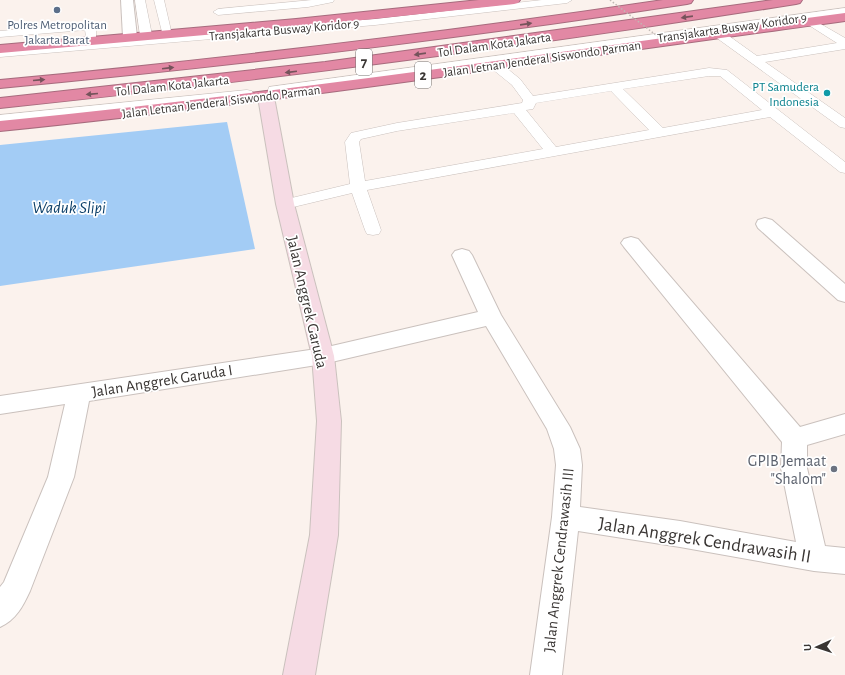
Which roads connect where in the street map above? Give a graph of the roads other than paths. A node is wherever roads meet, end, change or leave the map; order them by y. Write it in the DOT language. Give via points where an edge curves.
graph roads {
  1 [pos="127,0"];
  2 [pos="140,0"];
  3 [pos="159,0"];
  4 [pos="214,0"];
  5 [pos="329,0"];
  6 [pos="514,0"];
  7 [pos="567,0"];
  8 [pos="687,0"];
  9 [pos="796,0"];
  10 [pos="473,2"];
  11 [pos="450,3"];
  12 [pos="845,11"];
  13 [pos="218,12"];
  14 [pos="845,17"];
  15 [pos="811,22"];
  16 [pos="223,28"];
  17 [pos="487,30"];
  18 [pos="0,34"];
  19 [pos="167,34"];
  20 [pos="718,34"];
  21 [pos="146,35"];
  22 [pos="130,36"];
  23 [pos="91,40"];
  24 [pos="845,44"];
  25 [pos="240,47"];
  26 [pos="0,49"];
  27 [pos="0,54"];
  28 [pos="755,60"];
  29 [pos="495,66"];
  30 [pos="0,84"];
  31 [pos="615,88"];
  32 [pos="266,97"];
  33 [pos="530,100"];
  34 [pos="0,103"];
  35 [pos="517,108"];
  36 [pos="773,112"];
  37 [pos="0,119"];
  38 [pos="845,124"];
  39 [pos="0,126"];
  40 [pos="659,132"];
  41 [pos="553,152"];
  42 [pos="845,169"];
  43 [pos="358,187"];
  44 [pos="285,204"];
  45 [pos="765,224"];
  46 [pos="374,230"];
  47 [pos="631,243"];
  48 [pos="462,255"];
  49 [pos="845,295"];
  50 [pos="491,317"];
  51 [pos="323,356"];
  52 [pos="80,393"];
  53 [pos="0,405"];
  54 [pos="845,424"];
  55 [pos="795,439"];
  56 [pos="566,516"];
  57 [pos="814,558"];
  58 [pos="845,561"];
  59 [pos="0,612"];
  60 [pos="299,675"];
  61 [pos="546,675"];
  1 -- 22 [label="street"];
  2 -- 21 [label="lane"];
  3 -- 19 [label="lane"];
  4 -- 13 [label="lane"];
  5 -- 13 [label="lane"];
  6 -- 10 [label="highway"];
  7 -- 27 [label="lane, Transjakarta Busway Koridor 9" via="383,21"];
  17 -- 8 [label="highway, Tol Dalam Kota Jakarta / 7, one-way"];
  9 -- 34 [label="highway, Tol Dalam Kota Jakarta / 7, one-way" via="329,67 149,89"];
  10 -- 11 [label="highway"];
  11 -- 16 [label="highway" via="296,23"];
  12 -- 37 [label="lane, Transjakarta Busway Koridor 9" via="262,92"];
  13 -- 16 [label="lane"];
  14 -- 15 [label="highway, Jalan Letnan Jenderal Siswondo Parman / 2"];
  15 -- 20 [label="highway, Jalan Letnan Jenderal Siswondo Parman / 2"];
  15 -- 24 [label="lane"];
  16 -- 19 [label="highway"];
  17 -- 25 [label="highway" via="390,33"];
  30 -- 17 [label="highway, Tol Dalam Kota Jakarta / 7, one-way" via="148,70"];
  18 -- 23 [label="lane" via="90,26"];
  19 -- 21 [label="highway"];
  20 -- 28 [label="lane"];
  20 -- 29 [label="highway, Jalan Letnan Jenderal Siswondo Parman / 2"];
  21 -- 22 [label="highway"];
  22 -- 23 [label="highway"];
  23 -- 26 [label="highway"];
  24 -- 28 [label="lane"];
  28 -- 38 [label="lane"];
  29 -- 32 [label="highway, Jalan Letnan Jenderal Siswondo Parman / 2"];
  29 -- 33 [label="lane" via="516,82"];
  31 -- 33 [label="lane"];
  31 -- 36 [label="lane" via="717,72 723,73"];
  31 -- 40 [label="lane"];
  32 -- 39 [label="highway, Jalan Letnan Jenderal Siswondo Parman / 2"];
  32 -- 44 [label="street, Jalan Anggrek Garuda"];
  33 -- 35 [label="lane" via="528,106"];
  35 -- 41 [label="lane"];
  35 -- 43 [label="lane" via="356,136 352,142"];
  36 -- 40 [label="lane"];
  36 -- 42 [label="lane"];
  40 -- 41 [label="lane"];
  41 -- 43 [label="lane"];
  43 -- 44 [label="lane"];
  43 -- 46 [label="lane"];
  44 -- 51 [label="street, Jalan Anggrek Garuda"];
  45 -- 49 [label="street"];
  47 -- 55 [label="street"];
  48 -- 50 [label="street, Jalan Anggrek Cendrawasih III"];
  50 -- 51 [label="street, Jalan Anggrek Garuda I"];
  50 -- 56 [label="street, Jalan Anggrek Cendrawasih III" via="558,427 567,449 569,466"];
  51 -- 52 [label="street, Jalan Anggrek Garuda I"];
  51 -- 60 [label="street, Jalan Anggrek Garuda" via="329,421 324,535"];
  52 -- 53 [label="street, Jalan Anggrek Garuda I"];
  52 -- 59 [label="street" via="61,477 15,591"];
  54 -- 55 [label="street"];
  55 -- 57 [label="street" via="794,468"];
  56 -- 57 [label="street, Jalan Anggrek Cendrawasih II"];
  56 -- 61 [label="street, Jalan Anggrek Cendrawasih III"];
  57 -- 58 [label="street, Jalan Anggrek Cendrawasih II"];
}
